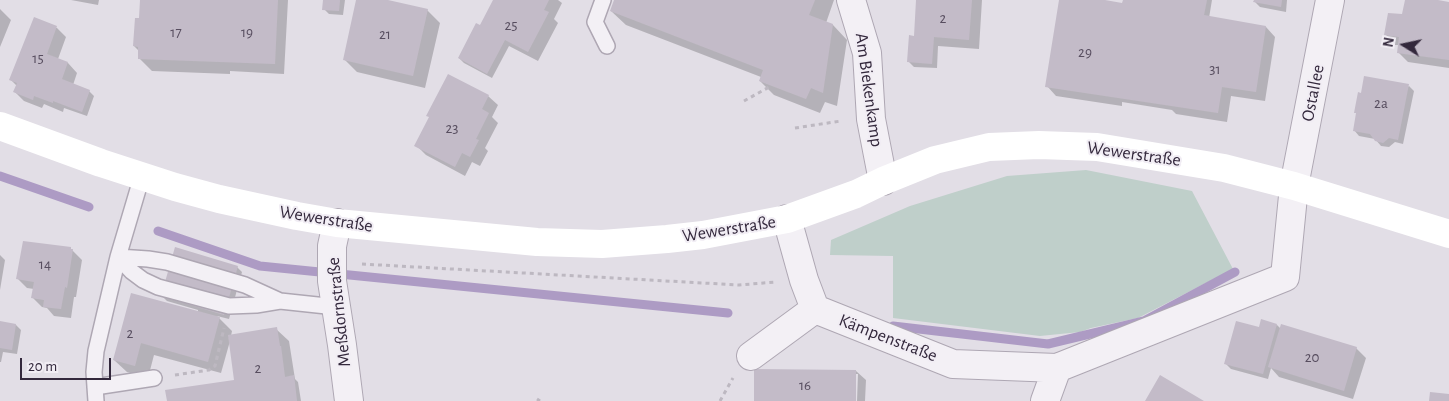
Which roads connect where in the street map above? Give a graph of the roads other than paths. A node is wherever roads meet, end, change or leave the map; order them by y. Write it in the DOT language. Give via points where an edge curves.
graph roads {
  1 [pos="603,0"];
  2 [pos="851,0"];
  3 [pos="1330,0"];
  4 [pos="607,46"];
  5 [pos="0,126"];
  6 [pos="142,176"];
  7 [pos="883,181"];
  8 [pos="1294,186"];
  9 [pos="788,220"];
  10 [pos="337,223"];
  11 [pos="1449,234"];
  12 [pos="118,257"];
  13 [pos="333,282"];
  14 [pos="280,301"];
  15 [pos="815,309"];
  16 [pos="751,356"];
  17 [pos="1057,368"];
  18 [pos="154,378"];
  19 [pos="96,394"];
  20 [pos="349,401"];
  21 [pos="1045,401"];
  1 -- 4 [label="lane" via="594,22"];
  2 -- 7 [label="street, Am Biekenkamp" via="866,53 871,119"];
  3 -- 8 [label="street, Ostallee"];
  5 -- 6 [label="main road, Wewerstraße"];
  6 -- 10 [label="main road, Wewerstraße" via="219,199"];
  6 -- 12 [label="lane"];
  7 -- 8 [label="main road, Wewerstraße" via="935,160 989,147 1039,144 1097,147 1224,168"];
  7 -- 9 [label="main road, Wewerstraße"];
  8 -- 11 [label="main road, Wewerstraße"];
  8 -- 17 [label="street, Kämpenstraße" via="1285,277"];
  9 -- 10 [label="main road, Wewerstraße" via="704,235 602,244 517,241"];
  9 -- 15 [label="street"];
  10 -- 13 [label="street, Meßdornstraße" via="332,246"];
  12 -- 14 [label="lane" via="167,262 245,285"];
  12 -- 14 [label="lane" via="131,271 158,287 229,306"];
  12 -- 19 [label="lane" via="96,351"];
  13 -- 14 [label="lane"];
  13 -- 20 [label="street, Meßdornstraße"];
  15 -- 16 [label="street"];
  15 -- 17 [label="street, Kämpenstraße" via="952,364"];
  17 -- 21 [label="street"];
  18 -- 19 [label="lane"];
}
